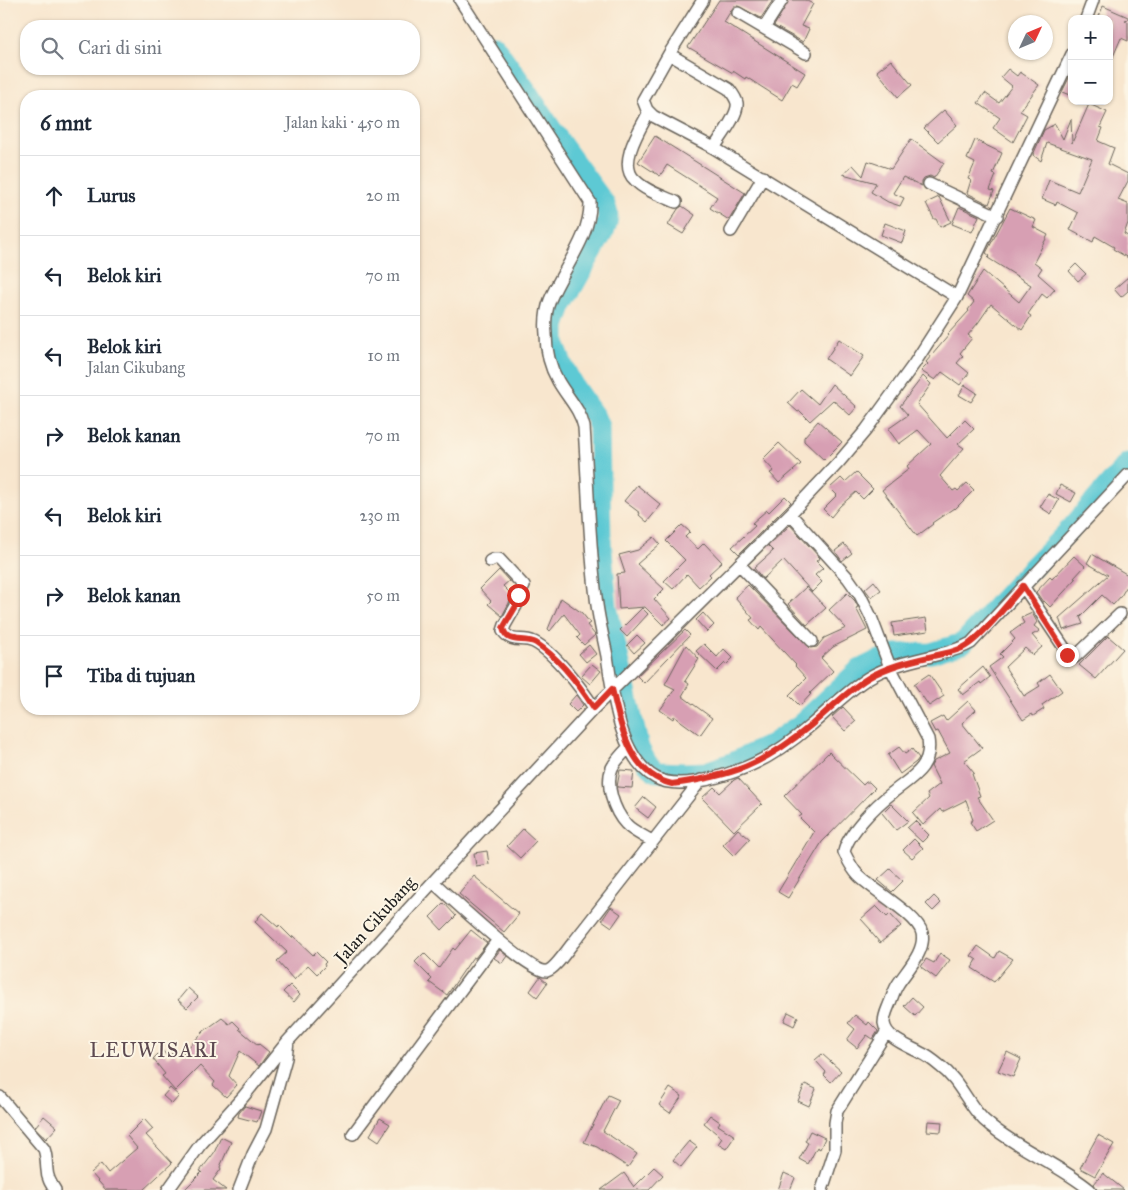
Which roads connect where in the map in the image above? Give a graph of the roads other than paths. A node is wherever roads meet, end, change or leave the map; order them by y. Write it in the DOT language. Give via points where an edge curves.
graph roads {
  1 [pos="460,0"];
  2 [pos="703,0"];
  3 [pos="782,0"];
  4 [pos="1093,0"];
  5 [pos="738,13"];
  6 [pos="1087,15"];
  7 [pos="764,28"];
  8 [pos="806,53"];
  9 [pos="669,54"];
  10 [pos="1069,60"];
  11 [pos="649,112"];
  12 [pos="714,148"];
  13 [pos="763,177"];
  14 [pos="929,184"];
  15 [pos="676,202"];
  16 [pos="997,216"];
  17 [pos="731,231"];
  18 [pos="957,297"];
  19 [pos="1128,475"];
  20 [pos="790,514"];
  21 [pos="490,561"];
  22 [pos="739,564"];
  23 [pos="1023,586"];
  24 [pos="1120,614"];
  25 [pos="812,640"];
  26 [pos="887,659"];
  27 [pos="615,686"];
  28 [pos="594,708"];
  29 [pos="629,746"];
  30 [pos="701,780"];
  31 [pos="652,841"];
  32 [pos="432,882"];
  33 [pos="498,940"];
  34 [pos="887,1031"];
  35 [pos="288,1041"];
  36 [pos="0,1098"];
  37 [pos="353,1134"];
  38 [pos="55,1190"];
  39 [pos="168,1190"];
  40 [pos="240,1190"];
  41 [pos="822,1190"];
  42 [pos="1090,1190"];
  1 -- 27 [label="street" via="590,202 588,223 549,301 546,335 551,368 580,413 584,427 596,598"];
  2 -- 9 [label="street"];
  3 -- 7 [label="street"];
  4 -- 6 [label="street"];
  5 -- 7 [label="street"];
  7 -- 8 [label="street"];
  9 -- 11 [label="street" via="643,100"];
  9 -- 12 [label="street" via="729,89 735,98 736,111"];
  10 -- 16 [label="street, Jalan Cikubang"];
  11 -- 12 [label="street"];
  11 -- 15 [label="street" via="630,149 628,170 635,181"];
  12 -- 13 [label="street"];
  13 -- 17 [label="street"];
  13 -- 18 [label="street"];
  14 -- 16 [label="street"];
  16 -- 18 [label="street, Jalan Cikubang"];
  18 -- 20 [label="street, Jalan Cikubang" via="866,430"];
  19 -- 23 [label="street"];
  20 -- 22 [label="street, Jalan Cikubang"];
  20 -- 26 [label="street" via="848,578 871,617"];
  21 -- 28 [label="street" via="499,560 524,586 503,631 512,639 535,643 548,654 564,668"];
  22 -- 25 [label="street"];
  22 -- 27 [label="street, Jalan Cikubang"];
  23 -- 24 [label="street" via="1070,658 1075,657"];
  23 -- 26 [label="street" via="963,648"];
  26 -- 30 [label="street" via="810,727 770,756 736,772"];
  26 -- 34 [label="street" via="930,748 917,774 890,794 864,820 846,844 844,852 859,876 886,895 922,932 918,954 897,986 885,1016"];
  27 -- 28 [label="street, Jalan Cikubang"];
  27 -- 29 [label="street" via="621,725"];
  28 -- 32 [label="street, Jalan Cikubang"];
  29 -- 30 [label="street" via="641,767 654,778 672,784"];
  29 -- 31 [label="street" via="611,770 613,801 627,825"];
  30 -- 31 [label="street"];
  31 -- 33 [label="street" via="550,969 542,971 533,967"];
  32 -- 33 [label="street"];
  32 -- 35 [label="street, Jalan Cikubang"];
  33 -- 37 [label="street"];
  34 -- 41 [label="street" via="838,1111 834,1150"];
  34 -- 42 [label="street" via="954,1078 977,1113 991,1127"];
  35 -- 39 [label="street, Jalan Cikubang" via="200,1145"];
  35 -- 40 [label="street" via="266,1129"];
  36 -- 38 [label="street" via="44,1149 49,1180"];
}
